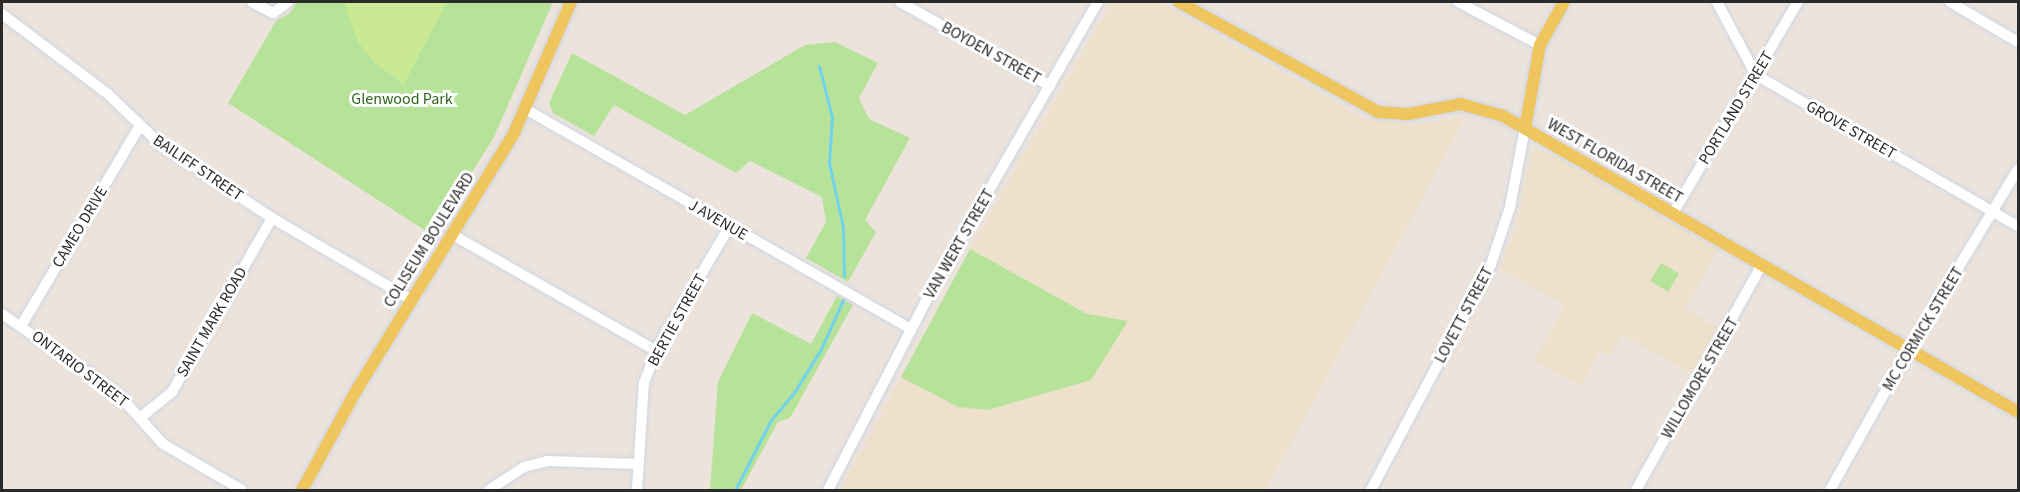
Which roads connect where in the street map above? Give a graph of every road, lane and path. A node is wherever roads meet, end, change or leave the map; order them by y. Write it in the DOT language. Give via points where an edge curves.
graph roads {
  1 [pos="252,2"];
  2 [pos="571,2"];
  3 [pos="900,2"];
  4 [pos="1098,2"];
  5 [pos="1179,2"];
  6 [pos="1458,2"];
  7 [pos="1564,2"];
  8 [pos="1717,2"];
  9 [pos="1798,2"];
  10 [pos="1950,2"];
  11 [pos="287,4"];
  12 [pos="2,14"];
  13 [pos="2019,42"];
  14 [pos="1540,45"];
  15 [pos="1756,75"];
  16 [pos="1050,86"];
  17 [pos="527,110"];
  18 [pos="139,127"];
  19 [pos="1524,128"];
  20 [pos="2019,169"];
  21 [pos="1994,211"];
  22 [pos="1673,213"];
  23 [pos="272,218"];
  24 [pos="2019,225"];
  25 [pos="729,227"];
  26 [pos="453,234"];
  27 [pos="1762,265"];
  28 [pos="412,300"];
  29 [pos="2,314"];
  30 [pos="21,326"];
  31 [pos="910,329"];
  32 [pos="1909,349"];
  33 [pos="656,351"];
  34 [pos="2019,412"];
  35 [pos="141,417"];
  36 [pos="638,464"];
  37 [pos="242,490"];
  38 [pos="302,490"];
  39 [pos="489,490"];
  40 [pos="637,490"];
  41 [pos="828,490"];
  42 [pos="1371,490"];
  43 [pos="1636,490"];
  44 [pos="1830,490"];
  1 -- 11 [label="street" via="273,13"];
  2 -- 17 [label="main road, COLISEUM BOULEVARD"];
  3 -- 16 [label="street, BOYDEN STREET"];
  4 -- 16 [label="street, VAN WERT STREET"];
  5 -- 19 [label="main road, WEST FLORIDA STREET" via="1378,112 1409,114 1461,104 1492,112"];
  6 -- 14 [label="street"];
  7 -- 14 [label="main road"];
  8 -- 15 [label="street"];
  9 -- 15 [label="street, PORTLAND STREET"];
  10 -- 13 [label="street"];
  12 -- 18 [label="street, BAILIFF STREET" via="109,95"];
  14 -- 19 [label="main road"];
  15 -- 21 [label="street, GROVE STREET"];
  15 -- 22 [label="street, PORTLAND STREET"];
  16 -- 31 [label="street, VAN WERT STREET"];
  17 -- 25 [label="street, J AVENUE"];
  17 -- 26 [label="main road, COLISEUM BOULEVARD"];
  18 -- 23 [label="street, BAILIFF STREET"];
  18 -- 30 [label="street, CAMEO DRIVE"];
  19 -- 22 [label="main road, WEST FLORIDA STREET"];
  19 -- 42 [label="street, LOVETT STREET" via="1510,207 1491,264"];
  20 -- 21 [label="street, MC CORMICK STREET"];
  21 -- 24 [label="street, GROVE STREET"];
  21 -- 32 [label="street, MC CORMICK STREET"];
  22 -- 27 [label="main road, WEST FLORIDA STREET"];
  23 -- 28 [label="street, BAILIFF STREET"];
  23 -- 35 [label="street, SAINT MARK ROAD" via="172,392"];
  25 -- 31 [label="street, J AVENUE"];
  25 -- 33 [label="street, BERTIE STREET"];
  26 -- 28 [label="main road, COLISEUM BOULEVARD"];
  26 -- 33 [label="street"];
  27 -- 32 [label="main road, WEST FLORIDA STREET"];
  27 -- 43 [label="street, WILLOMORE STREET"];
  28 -- 38 [label="main road, COLISEUM BOULEVARD"];
  29 -- 30 [label="street, ONTARIO STREET"];
  30 -- 35 [label="street, ONTARIO STREET" via="118,394"];
  31 -- 41 [label="street, VAN WERT STREET"];
  32 -- 34 [label="main road, WEST FLORIDA STREET"];
  32 -- 44 [label="street, MC CORMICK STREET"];
  33 -- 36 [label="street, BERTIE STREET" via="644,383"];
  35 -- 37 [label="street, ONTARIO STREET" via="163,444"];
  36 -- 39 [label="street" via="548,461 524,467"];
  36 -- 40 [label="street, BERTIE STREET"];
}
